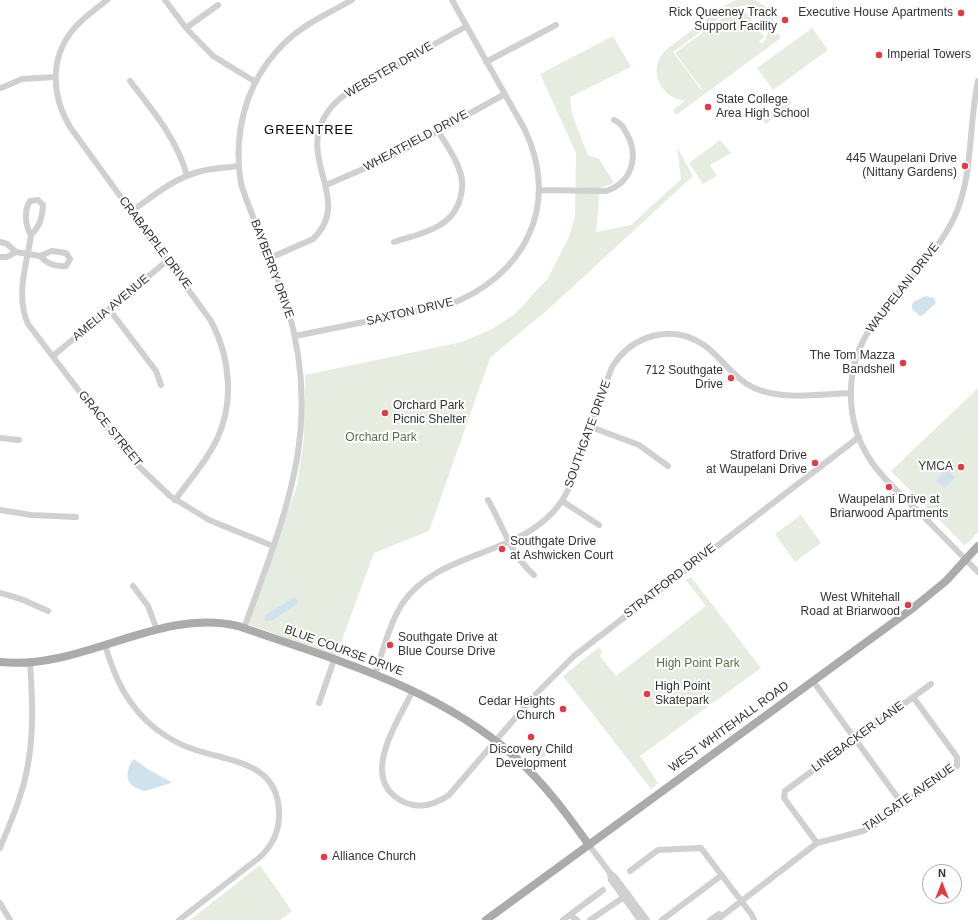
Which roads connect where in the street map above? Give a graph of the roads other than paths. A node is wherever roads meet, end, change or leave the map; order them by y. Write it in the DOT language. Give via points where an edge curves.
graph roads {
  1 [pos="107,0"];
  2 [pos="165,0"];
  3 [pos="352,0"];
  4 [pos="452,0"];
  5 [pos="218,6"];
  6 [pos="556,25"];
  7 [pos="466,26"];
  8 [pos="186,28"];
  9 [pos="486,62"];
  10 [pos="55,77"];
  11 [pos="130,81"];
  12 [pos="254,81"];
  13 [pos="978,81"];
  14 [pos="1,88"];
  15 [pos="505,94"];
  16 [pos="614,120"];
  17 [pos="438,131"];
  18 [pos="238,166"];
  19 [pos="187,176"];
  20 [pos="326,185"];
  21 [pos="539,190"];
  22 [pos="132,211"];
  23 [pos="31,235"];
  24 [pos="0,242"];
  25 [pos="394,242"];
  26 [pos="16,252"];
  27 [pos="28,254"];
  28 [pos="40,256"];
  29 [pos="0,257"];
  30 [pos="270,258"];
  31 [pos="168,260"];
  32 [pos="109,309"];
  33 [pos="295,336"];
  34 [pos="53,356"];
  35 [pos="160,385"];
  36 [pos="851,393"];
  37 [pos="591,426"];
  38 [pos="859,437"];
  39 [pos="0,438"];
  40 [pos="19,440"];
  41 [pos="668,466"];
  42 [pos="175,500"];
  43 [pos="488,500"];
  44 [pos="563,500"];
  45 [pos="0,512"];
  46 [pos="76,516"];
  47 [pos="599,525"];
  48 [pos="508,542"];
  49 [pos="273,546"];
  50 [pos="978,546"];
  51 [pos="966,560"];
  52 [pos="978,572"];
  53 [pos="534,575"];
  54 [pos="133,586"];
  55 [pos="0,593"];
  56 [pos="48,611"];
  57 [pos="244,628"];
  58 [pos="157,630"];
  59 [pos="105,645"];
  60 [pos="334,660"];
  61 [pos="0,662"];
  62 [pos="30,662"];
  63 [pos="375,674"];
  64 [pos="813,681"];
  65 [pos="931,684"];
  66 [pos="413,690"];
  67 [pos="913,697"];
  68 [pos="319,704"];
  69 [pos="854,739"];
  70 [pos="495,740"];
  71 [pos="902,805"];
  72 [pos="817,843"];
  73 [pos="589,844"];
  74 [pos="0,848"];
  75 [pos="630,871"];
  76 [pos="722,875"];
  77 [pos="603,890"];
  78 [pos="626,896"];
  79 [pos="739,902"];
  80 [pos="0,903"];
  81 [pos="570,915"];
  82 [pos="3,916"];
  83 [pos="10,920"];
  84 [pos="179,920"];
  85 [pos="486,920"];
  86 [pos="562,920"];
  87 [pos="577,920"];
  88 [pos="590,920"];
  89 [pos="640,920"];
  90 [pos="647,920"];
  91 [pos="662,920"];
  92 [pos="710,920"];
  93 [pos="717,920"];
  94 [pos="754,920"];
  1 -- 10 [label="street, CRABAPPLE DRIVE" via="73,30 66,40 60,51"];
  2 -- 8 [label="street"];
  3 -- 12 [label="street, BAYBERRY DRIVE" via="291,37 271,57"];
  4 -- 7 [label="street, SAXTON DRIVE"];
  5 -- 8 [label="street"];
  6 -- 9 [label="street"];
  7 -- 9 [label="street, SAXTON DRIVE"];
  7 -- 20 [label="street, WEBSTER DRIVE" via="350,92 329,110 320,126 317,142 318,164"];
  8 -- 12 [label="street" via="213,56"];
  9 -- 15 [label="street, SAXTON DRIVE"];
  10 -- 14 [label="street" via="22,79"];
  10 -- 22 [label="street, CRABAPPLE DRIVE" via="58,103 70,127"];
  11 -- 19 [label="street" via="166,130 181,158"];
  12 -- 18 [label="street, BAYBERRY DRIVE" via="242,117"];
  13 -- 36 [label="street, WAUPELANI DRIVE" via="972,115 968,170 958,208 938,244 868,333 855,362"];
  15 -- 17 [label="street, WHEATFIELD DRIVE"];
  15 -- 21 [label="street, SAXTON DRIVE" via="530,141 538,168"];
  16 -- 21 [label="street" via="623,127 634,151 632,168 624,180 606,191"];
  17 -- 20 [label="street, WHEATFIELD DRIVE" via="389,158"];
  17 -- 25 [label="street" via="459,168 462,182 459,203 450,217 439,226"];
  18 -- 19 [label="street"];
  18 -- 30 [label="street, BAYBERRY DRIVE" via="245,197"];
  19 -- 22 [label="street" via="173,182"];
  20 -- 30 [label="street, WEBSTER DRIVE" via="328,213 318,233 306,243"];
  21 -- 33 [label="street, SAXTON DRIVE" via="537,209 522,248 505,271 477,293 448,305"];
  22 -- 31 [label="street, CRABAPPLE DRIVE"];
  23 -- 23 [label="street" via="38,228 41,219 42,205 38,200 30,201 28,208 26,226"];
  23 -- 27 [label="street, GRACE STREET"];
  24 -- 26 [label="street" via="7,244"];
  26 -- 27 [label="street"];
  26 -- 29 [label="street" via="7,257"];
  27 -- 28 [label="street"];
  27 -- 34 [label="street, GRACE STREET" via="21,296 22,308 28,324"];
  30 -- 33 [label="street, BAYBERRY DRIVE"];
  31 -- 32 [label="street, AMELIA AVENUE"];
  31 -- 42 [label="street, CRABAPPLE DRIVE" via="211,320 224,351 228,380 225,417 215,443"];
  32 -- 34 [label="street, AMELIA AVENUE"];
  32 -- 35 [label="street" via="156,371"];
  33 -- 49 [label="street, BAYBERRY DRIVE" via="302,386 301,442 292,490"];
  34 -- 42 [label="street, GRACE STREET" via="131,459"];
  36 -- 37 [label="street, SOUTHGATE DRIVE" via="786,395 764,392 745,383 712,352 693,339 676,334 660,334 637,342 617,359"];
  36 -- 38 [label="street, WAUPELANI DRIVE" via="853,417"];
  37 -- 41 [label="street" via="639,445"];
  37 -- 44 [label="street, SOUTHGATE DRIVE"];
  38 -- 51 [label="street, WAUPELANI DRIVE" via="879,471"];
  38 -- 70 [label="street, STRATFORD DRIVE" via="574,656 553,675"];
  39 -- 40 [label="street"];
  42 -- 49 [label="street, GRACE STREET" via="209,520"];
  43 -- 48 [label="street"];
  44 -- 47 [label="street"];
  44 -- 48 [label="street, SOUTHGATE DRIVE" via="533,529"];
  45 -- 46 [label="street"];
  48 -- 53 [label="street" via="520,561"];
  48 -- 63 [label="street, SOUTHGATE DRIVE" via="442,569 422,582 409,595 396,615"];
  49 -- 57 [label="street, BAYBERRY DRIVE"];
  50 -- 51 [label="main road, WEST WHITEHALL ROAD"];
  51 -- 52 [label="street, WAUPELANI DRIVE"];
  51 -- 64 [label="main road, WEST WHITEHALL ROAD" via="930,594"];
  54 -- 58 [label="street" via="148,606"];
  55 -- 56 [label="street"];
  57 -- 58 [label="main road, BLUE COURSE DRIVE" via="225,623 202,622"];
  57 -- 60 [label="main road, BLUE COURSE DRIVE"];
  58 -- 59 [label="main road, BLUE COURSE DRIVE"];
  59 -- 62 [label="main road, BLUE COURSE DRIVE" via="56,659"];
  59 -- 84 [label="street" via="117,680 133,706 144,718 170,739 184,746 254,768 267,780 278,801 278,826 270,847"];
  60 -- 63 [label="main road, BLUE COURSE DRIVE"];
  60 -- 68 [label="street"];
  61 -- 62 [label="main road, BLUE COURSE DRIVE"];
  62 -- 74 [label="street" via="32,719 29,758 17,806"];
  63 -- 66 [label="main road, BLUE COURSE DRIVE"];
  64 -- 69 [label="street"];
  64 -- 73 [label="main road, WEST WHITEHALL ROAD"];
  65 -- 67 [label="street, LINEBACKER LANE"];
  66 -- 70 [label="main road, BLUE COURSE DRIVE" via="455,712"];
  66 -- 70 [label="street, STRATFORD DRIVE" via="384,750 381,767 390,791 404,802 421,806 441,801 449,795"];
  67 -- 69 [label="street, LINEBACKER LANE"];
  67 -- 71 [label="street, TAILGATE AVENUE" via="957,757 958,762 957,766"];
  69 -- 71 [label="street"];
  69 -- 72 [label="street, LINEBACKER LANE" via="785,791 784,798"];
  70 -- 73 [label="main road, BLUE COURSE DRIVE" via="541,784"];
  71 -- 72 [label="street, TAILGATE AVENUE" via="863,831"];
  72 -- 79 [label="street, TAILGATE AVENUE"];
  73 -- 78 [label="street, BLUE COURSE DRIVE" via="610,873 611,880"];
  73 -- 85 [label="main road, WEST WHITEHALL ROAD"];
  75 -- 76 [label="street" via="658,850 696,847 703,850"];
  76 -- 79 [label="street"];
  76 -- 91 [label="street"];
  77 -- 81 [label="street"];
  78 -- 88 [label="street"];
  78 -- 89 [label="street, BLUE COURSE DRIVE"];
  78 -- 90 [label="street, BLUE COURSE DRIVE"];
  79 -- 92 [label="street, TAILGATE AVENUE"];
  79 -- 93 [label="street, TAILGATE AVENUE"];
  79 -- 94 [label="street"];
  80 -- 82 [label="street"];
  81 -- 86 [label="street"];
  81 -- 87 [label="street"];
  82 -- 83 [label="street"];
}
